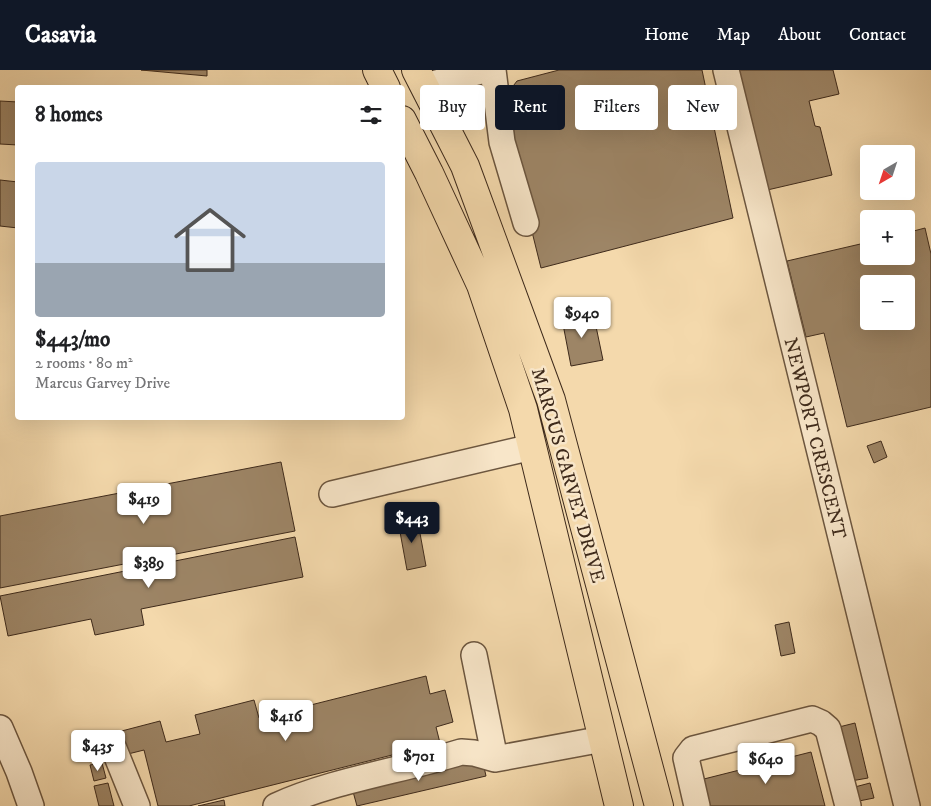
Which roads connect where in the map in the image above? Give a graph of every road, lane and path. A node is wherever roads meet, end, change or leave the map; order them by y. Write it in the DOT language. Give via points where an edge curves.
graph roads {
  1 [pos="377,70"];
  2 [pos="485,70"];
  3 [pos="493,70"];
  4 [pos="726,70"];
  5 [pos="421,78"];
  6 [pos="384,85"];
  7 [pos="405,126"];
  8 [pos="526,223"];
  9 [pos="532,447"];
  10 [pos="332,494"];
  11 [pos="474,655"];
  12 [pos="0,729"];
  13 [pos="603,738"];
  14 [pos="114,749"];
  15 [pos="495,759"];
  16 [pos="10,772"];
  17 [pos="31,806"];
  18 [pos="137,806"];
  19 [pos="276,806"];
  20 [pos="619,806"];
  21 [pos="659,806"];
  22 [pos="697,806"];
  23 [pos="848,806"];
  24 [pos="907,806"];
  1 -- 6 [label="highway"];
  2 -- 5 [label="street"];
  3 -- 8 [label="street" via="502,142"];
  4 -- 24 [label="street, NEWPORT CRESCENT"];
  5 -- 21 [label="highway, MARCUS GARVEY DRIVE" via="465,166 552,400"];
  7 -- 9 [label="highway, MARCUS GARVEY DRIVE" via="481,285 523,409"];
  9 -- 10 [label="street"];
  9 -- 13 [label="highway, MARCUS GARVEY DRIVE"];
  11 -- 15 [label="street"];
  12 -- 16 [label="street"];
  13 -- 15 [label="street"];
  13 -- 20 [label="highway, MARCUS GARVEY DRIVE"];
  14 -- 18 [label="street"];
  15 -- 19 [label="street" via="461,752 360,778"];
  16 -- 17 [label="street"];
  22 -- 23 [label="street" via="686,758 693,749 812,719 828,728"];
}
